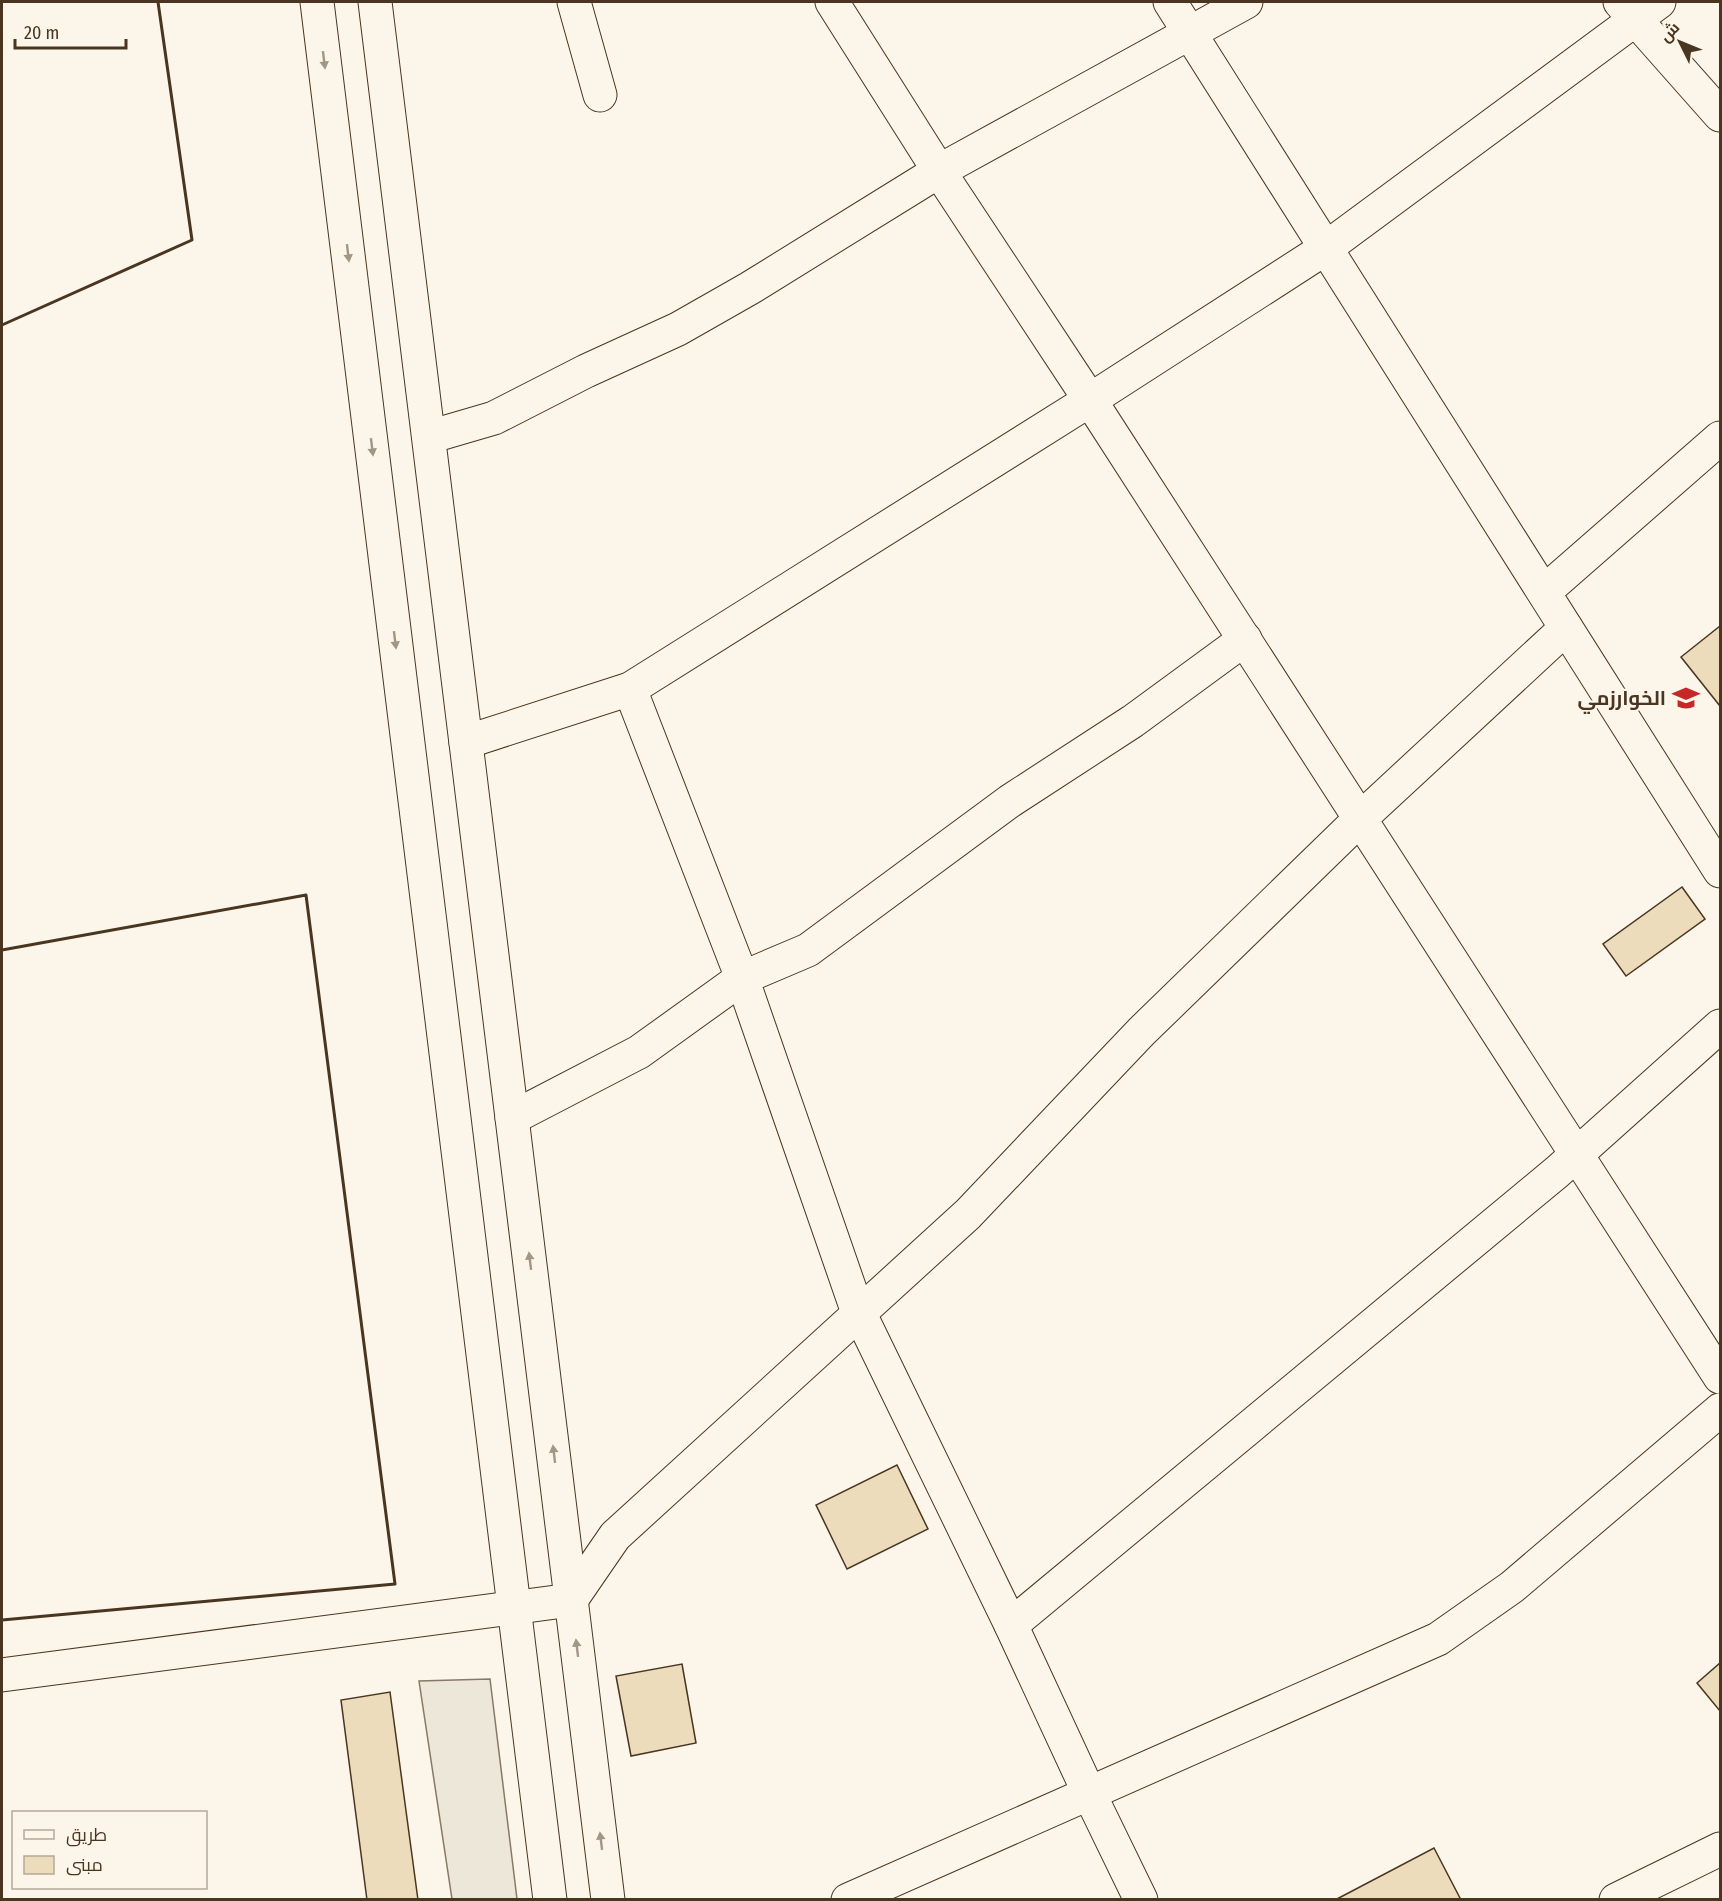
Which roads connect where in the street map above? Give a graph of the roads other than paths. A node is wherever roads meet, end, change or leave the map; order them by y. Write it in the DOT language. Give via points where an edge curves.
graph roads {
  1 [pos="317,2"];
  2 [pos="375,2"];
  3 [pos="574,2"];
  4 [pos="832,2"];
  5 [pos="1170,2"];
  6 [pos="1246,2"];
  7 [pos="1638,8"];
  8 [pos="1191,34"];
  9 [pos="600,95"];
  10 [pos="1720,115"];
  11 [pos="939,171"];
  12 [pos="1326,248"];
  13 [pos="1090,400"];
  14 [pos="429,437"];
  15 [pos="1720,438"];
  16 [pos="1544,592"];
  17 [pos="1566,628"];
  18 [pos="1245,639"];
  19 [pos="630,689"];
  20 [pos="466,742"];
  21 [pos="1361,818"];
  22 [pos="1720,871"];
  23 [pos="742,978"];
  24 [pos="1720,1026"];
  25 [pos="512,1118"];
  26 [pos="1578,1153"];
  27 [pos="859,1312"];
  28 [pos="1720,1377"];
  29 [pos="1720,1410"];
  30 [pos="572,1600"];
  31 [pos="514,1608"];
  32 [pos="1011,1625"];
  33 [pos="2,1675"];
  34 [pos="1089,1793"];
  35 [pos="1720,1849"];
  36 [pos="550,1899"];
  37 [pos="608,1899"];
  38 [pos="848,1899"];
  39 [pos="1141,1899"];
  40 [pos="1616,1899"];
  1 -- 31 [label="street, one-way"];
  2 -- 14 [label="street"];
  3 -- 9 [label="street"];
  4 -- 11 [label="street"];
  5 -- 8 [label="street"];
  6 -- 8 [label="street"];
  7 -- 10 [label="street"];
  7 -- 12 [label="street"];
  8 -- 11 [label="street"];
  8 -- 12 [label="street"];
  11 -- 13 [label="street"];
  11 -- 14 [label="street" via="678,328 494,418"];
  12 -- 13 [label="street"];
  12 -- 16 [label="street"];
  13 -- 18 [label="street"];
  13 -- 19 [label="street"];
  14 -- 20 [label="street"];
  15 -- 16 [label="street"];
  16 -- 17 [label="street"];
  17 -- 21 [label="street"];
  17 -- 22 [label="street"];
  18 -- 21 [label="street"];
  18 -- 23 [label="street" via="1133,721 1010,801 808,950"];
  19 -- 20 [label="street"];
  19 -- 23 [label="street"];
  20 -- 25 [label="street"];
  21 -- 26 [label="street"];
  21 -- 27 [label="street" via="1141,1032 969,1214"];
  23 -- 25 [label="street" via="639,1052"];
  23 -- 27 [label="street"];
  24 -- 26 [label="street"];
  30 -- 25 [label="street, one-way"];
  26 -- 28 [label="street"];
  26 -- 32 [label="street"];
  27 -- 30 [label="street" via="615,1536"];
  27 -- 32 [label="street"];
  29 -- 34 [label="street" via="1512,1587 1438,1639"];
  30 -- 31 [label="street"];
  37 -- 30 [label="street, one-way"];
  31 -- 33 [label="street"];
  31 -- 36 [label="street"];
  32 -- 34 [label="street"];
  34 -- 38 [label="street"];
  34 -- 39 [label="street"];
  35 -- 40 [label="street"];
}
